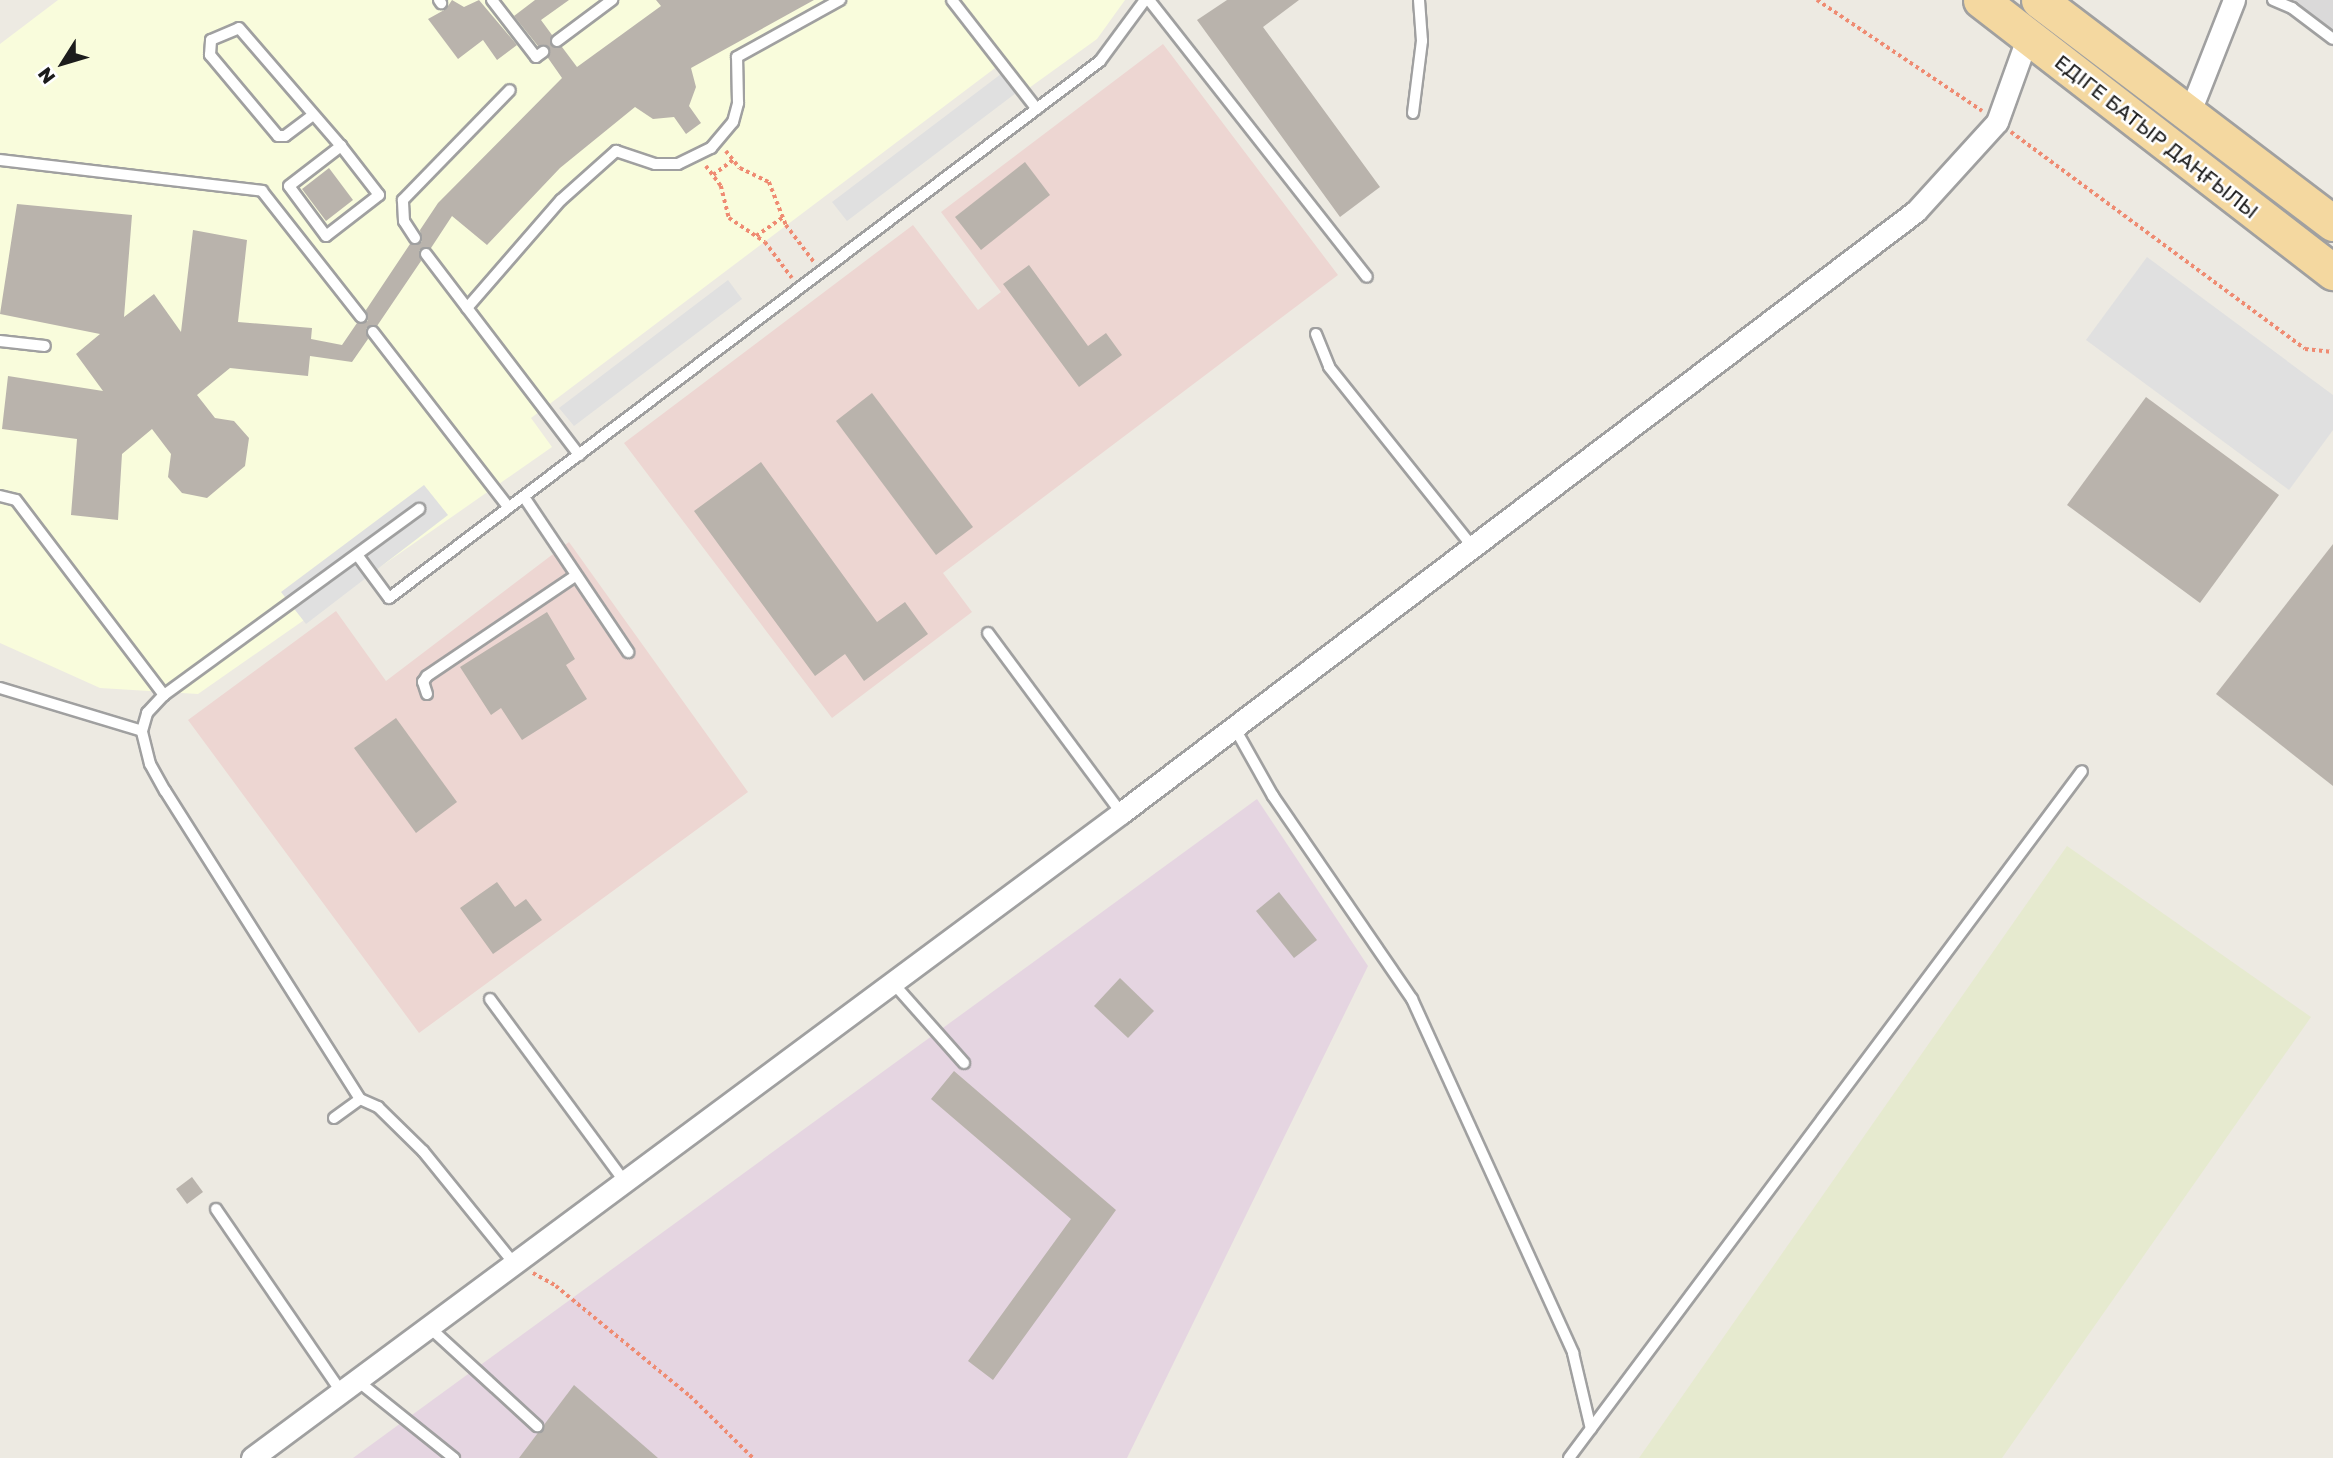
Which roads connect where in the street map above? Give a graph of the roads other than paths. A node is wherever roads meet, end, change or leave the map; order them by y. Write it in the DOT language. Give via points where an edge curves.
graph roads {
  1 [pos="492,0"];
  2 [pos="612,0"];
  3 [pos="840,0"];
  4 [pos="952,0"];
  5 [pos="1147,0"];
  6 [pos="1419,0"];
  7 [pos="1981,0"];
  8 [pos="2039,0"];
  9 [pos="2234,0"];
  10 [pos="2273,0"];
  11 [pos="2028,36"];
  12 [pos="2333,39"];
  13 [pos="557,41"];
  14 [pos="543,52"];
  15 [pos="510,90"];
  16 [pos="1037,108"];
  17 [pos="1413,113"];
  18 [pos="2189,114"];
  19 [pos="313,115"];
  20 [pos="341,146"];
  21 [pos="0,160"];
  22 [pos="379,195"];
  23 [pos="403,200"];
  24 [pos="2333,223"];
  25 [pos="415,238"];
  26 [pos="426,254"];
  27 [pos="2333,272"];
  28 [pos="1367,277"];
  29 [pos="467,307"];
  30 [pos="361,317"];
  31 [pos="373,332"];
  32 [pos="1316,334"];
  33 [pos="0,341"];
  34 [pos="45,346"];
  35 [pos="579,455"];
  36 [pos="0,496"];
  37 [pos="524,497"];
  38 [pos="509,508"];
  39 [pos="419,509"];
  40 [pos="1471,545"];
  41 [pos="358,556"];
  42 [pos="574,577"];
  43 [pos="988,633"];
  44 [pos="628,652"];
  45 [pos="0,688"];
  46 [pos="427,694"];
  47 [pos="164,695"];
  48 [pos="1233,724"];
  49 [pos="142,732"];
  50 [pos="2082,771"];
  51 [pos="1121,813"];
  52 [pos="893,983"];
  53 [pos="490,999"];
  54 [pos="964,1063"];
  55 [pos="360,1099"];
  56 [pos="334,1118"];
  57 [pos="624,1181"];
  58 [pos="216,1209"];
  59 [pos="513,1262"];
  60 [pos="429,1326"];
  61 [pos="350,1387"];
  62 [pos="537,1426"];
  63 [pos="1591,1429"];
  64 [pos="252,1458"];
  65 [pos="454,1458"];
  66 [pos="1569,1458"];
  1 -- 14 [label="lane" via="536,58"];
  2 -- 13 [label="lane"];
  3 -- 29 [label="lane" via="737,57 738,103 733,122 719,141 678,164 655,164 616,150 561,200"];
  4 -- 16 [label="lane"];
  5 -- 16 [label="lane" via="1100,61"];
  5 -- 28 [label="lane"];
  6 -- 17 [label="lane" via="1422,41"];
  7 -- 11 [label="main road, ЕДІГЕ БАТЫР ДАҢҒЫЛЫ"];
  8 -- 18 [label="main road, ЕДІГЕ БАТЫР ДАҢҒЫЛЫ"];
  9 -- 18 [label="street"];
  10 -- 12 [label="lane" via="2292,8"];
  11 -- 27 [label="main road, ЕДІГЕ БАТЫР ДАҢҒЫЛЫ"];
  11 -- 40 [label="street" via="1997,122 1916,211"];
  15 -- 23 [label="lane"];
  16 -- 35 [label="lane"];
  18 -- 24 [label="main road, ЕДІГЕ БАТЫР ДАҢҒЫЛЫ"];
  19 -- 19 [label="lane" via="239,28 211,40 210,55 278,136 285,136"];
  19 -- 20 [label="lane"];
  20 -- 22 [label="lane"];
  20 -- 22 [label="lane" via="289,186 326,236"];
  21 -- 30 [label="lane" via="262,191"];
  22 -- 23 [label="lane"];
  23 -- 25 [label="lane" via="404,221"];
  26 -- 29 [label="lane"];
  29 -- 35 [label="lane"];
  31 -- 38 [label="lane"];
  32 -- 40 [label="lane" via="1329,367"];
  33 -- 34 [label="lane"];
  35 -- 37 [label="lane"];
  36 -- 47 [label="lane" via="16,500"];
  37 -- 38 [label="lane"];
  37 -- 42 [label="lane"];
  38 -- 41 [label="lane" via="389,598"];
  39 -- 41 [label="lane"];
  40 -- 48 [label="street"];
  41 -- 47 [label="lane" via="249,629"];
  42 -- 44 [label="lane"];
  42 -- 46 [label="lane" via="427,676 423,682"];
  43 -- 51 [label="lane"];
  45 -- 49 [label="lane"];
  47 -- 49 [label="lane" via="147,713"];
  48 -- 51 [label="street"];
  48 -- 63 [label="lane" via="1273,796 1412,999 1573,1353"];
  49 -- 55 [label="lane" via="150,764 165,791"];
  50 -- 63 [label="lane"];
  51 -- 52 [label="street"];
  52 -- 54 [label="lane"];
  52 -- 57 [label="street"];
  53 -- 57 [label="lane"];
  55 -- 56 [label="lane"];
  55 -- 59 [label="lane" via="378,1107 424,1151"];
  57 -- 59 [label="street"];
  58 -- 61 [label="lane"];
  59 -- 60 [label="street"];
  60 -- 61 [label="street"];
  60 -- 62 [label="lane"];
  61 -- 64 [label="street"];
  61 -- 65 [label="lane"];
  63 -- 66 [label="lane"];
}
